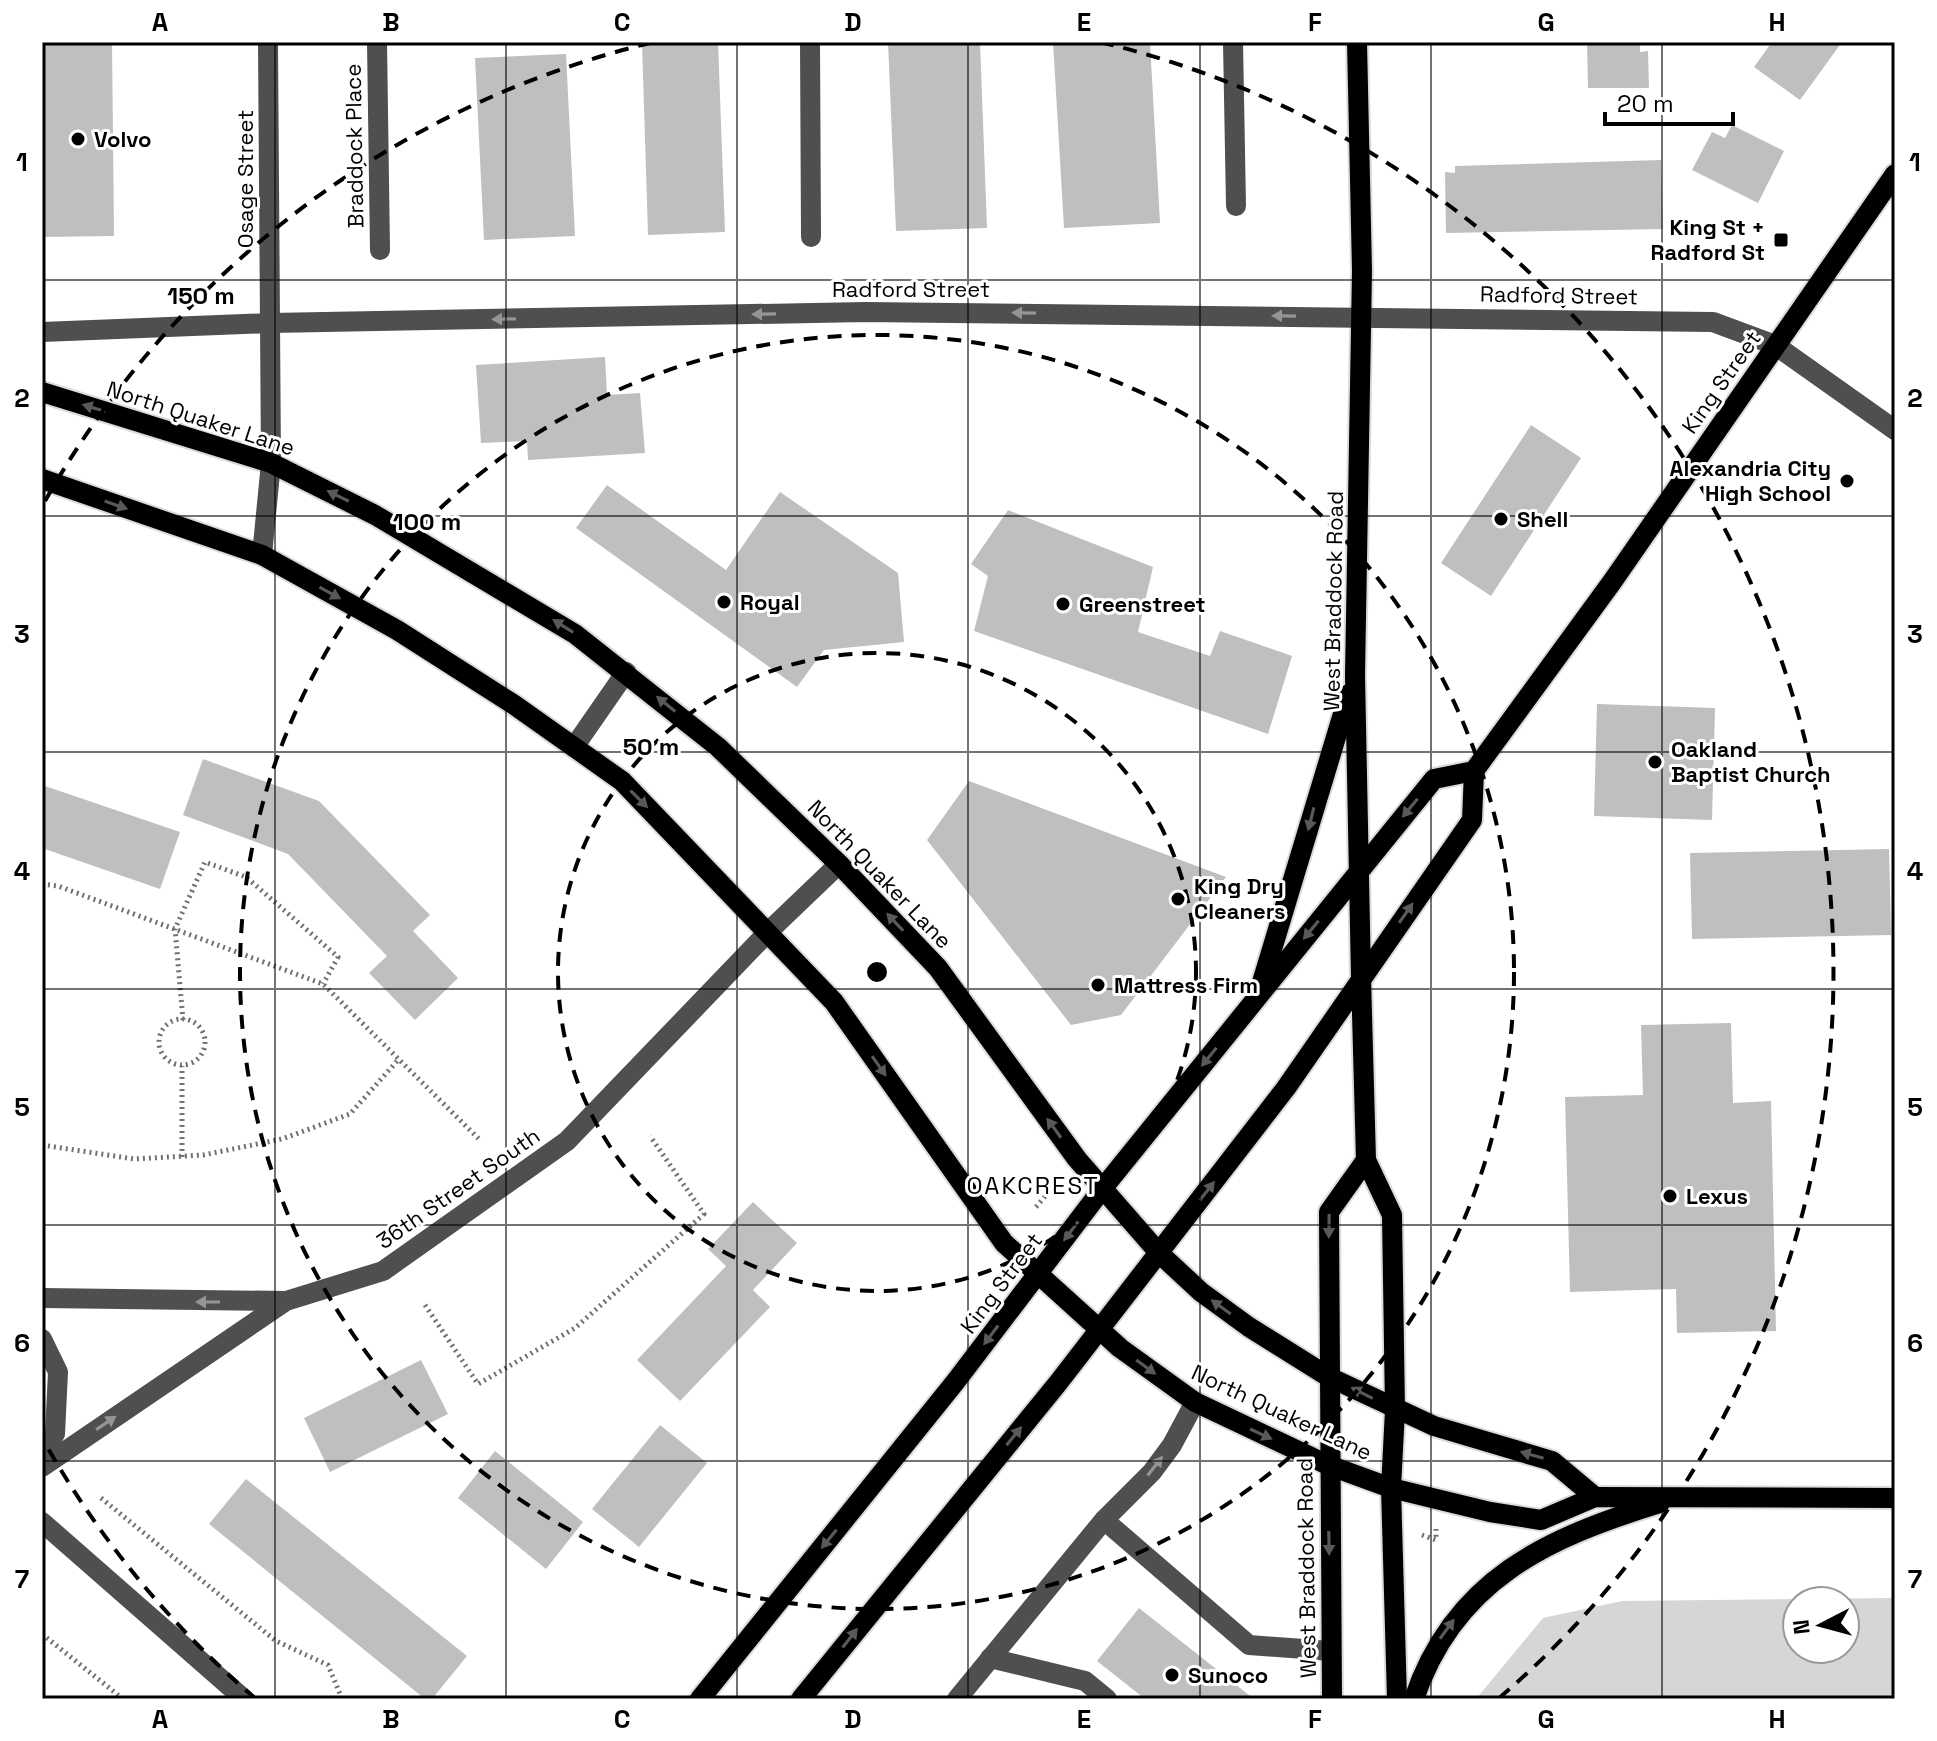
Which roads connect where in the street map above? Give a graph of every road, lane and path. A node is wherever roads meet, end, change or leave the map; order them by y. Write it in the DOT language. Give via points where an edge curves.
graph roads {
  1 [pos="268,42"];
  2 [pos="377,42"];
  3 [pos="810,42"];
  4 [pos="1233,42"];
  5 [pos="1357,42"];
  6 [pos="1895,174"];
  7 [pos="1236,206"];
  8 [pos="811,237"];
  9 [pos="380,250"];
  10 [pos="1362,316"];
  11 [pos="271,323"];
  12 [pos="42,332"];
  13 [pos="1775,345"];
  14 [pos="42,392"];
  15 [pos="1895,430"];
  16 [pos="271,463"];
  17 [pos="42,479"];
  18 [pos="262,555"];
  19 [pos="626,672"];
  20 [pos="1355,675"];
  21 [pos="574,747"];
  22 [pos="1474,771"];
  23 [pos="839,864"];
  24 [pos="1360,870"];
  25 [pos="42,884"];
  26 [pos="175,929"];
  27 [pos="769,931"];
  28 [pos="1361,977"];
  29 [pos="323,984"];
  30 [pos="1258,996"];
  31 [pos="183,1020"];
  32 [pos="399,1059"];
  33 [pos="182,1065"];
  34 [pos="650,1136"];
  35 [pos="480,1140"];
  36 [pos="42,1145"];
  37 [pos="182,1157"];
  38 [pos="1366,1160"];
  39 [pos="1054,1186"];
  40 [pos="1103,1188"];
  41 [pos="1036,1207"];
  42 [pos="1159,1253"];
  43 [pos="1039,1274"];
  44 [pos="42,1298"];
  45 [pos="286,1301"];
  46 [pos="425,1305"];
  47 [pos="1099,1330"];
  48 [pos="42,1339"];
  49 [pos="1329,1377"];
  50 [pos="1195,1402"];
  51 [pos="1395,1410"];
  52 [pos="42,1452"];
  53 [pos="1328,1465"];
  54 [pos="42,1467"];
  55 [pos="1391,1488"];
  56 [pos="1595,1497"];
  57 [pos="1679,1497"];
  58 [pos="101,1498"];
  59 [pos="1895,1498"];
  60 [pos="1104,1520"];
  61 [pos="42,1522"];
  62 [pos="1421,1535"];
  63 [pos="1436,1540"];
  64 [pos="42,1634"];
  65 [pos="1331,1651"];
  66 [pos="990,1658"];
  67 [pos="123,1699"];
  68 [pos="244,1699"];
  69 [pos="342,1699"];
  70 [pos="700,1699"];
  71 [pos="801,1699"];
  72 [pos="957,1699"];
  73 [pos="1107,1699"];
  74 [pos="1332,1699"];
  75 [pos="1397,1699"];
  76 [pos="1414,1699"];
  1 -- 11 [label="street, Osage Street"];
  2 -- 9 [label="street, Braddock Place"];
  3 -- 8 [label="street"];
  4 -- 7 [label="street"];
  5 -- 10 [label="main road, West Braddock Road"];
  6 -- 13 [label="main road, King Street"];
  10 -- 11 [label="street, Radford Street, one-way" via="865,312"];
  10 -- 13 [label="street, Radford Street" via="1713,322"];
  10 -- 20 [label="main road, West Braddock Road"];
  11 -- 12 [label="street, Radford Street"];
  11 -- 16 [label="street, Osage Street"];
  13 -- 15 [label="street, Radford Street"];
  13 -- 22 [label="main road, King Street"];
  16 -- 14 [label="main road, North Quaker Lane, one-way"];
  16 -- 18 [label="street, Osage Street"];
  19 -- 16 [label="main road, North Quaker Lane, one-way" via="488,579"];
  17 -- 18 [label="main road, North Quaker Lane, one-way"];
  18 -- 21 [label="main road, North Quaker Lane, one-way" via="397,630"];
  19 -- 21 [label="street"];
  23 -- 19 [label="main road, North Quaker Lane, one-way" via="718,747"];
  20 -- 24 [label="main road, West Braddock Road"];
  20 -- 30 [label="main road, one-way"];
  21 -- 27 [label="main road, North Quaker Lane, one-way" via="622,781"];
  22 -- 24 [label="main road, King Street, one-way" via="1434,779"];
  28 -- 22 [label="main road, one-way" via="1472,820"];
  23 -- 27 [label="street, 36th Street South"];
  40 -- 23 [label="main road, North Quaker Lane, one-way" via="938,968"];
  24 -- 28 [label="main road, West Braddock Road"];
  24 -- 30 [label="main road, King Street, one-way"];
  25 -- 26 [label="path"];
  26 -- 29 [label="path"];
  26 -- 29 [label="path" via="205,862 246,877 338,957"];
  26 -- 31 [label="path"];
  27 -- 43 [label="main road, North Quaker Lane, one-way" via="834,1002 991,1227"];
  27 -- 45 [label="street, 36th Street South" via="567,1141 383,1271"];
  28 -- 38 [label="main road, West Braddock Road"];
  42 -- 28 [label="main road, one-way" via="1286,1088"];
  29 -- 32 [label="path"];
  30 -- 40 [label="main road, King Street, one-way"];
  31 -- 33 [label="path" via="197,1025 205,1047 197,1060"];
  31 -- 33 [label="path" via="163,1029 159,1043 168,1061"];
  32 -- 35 [label="path"];
  32 -- 37 [label="path" via="350,1114 282,1139"];
  33 -- 37 [label="path"];
  34 -- 46 [label="path" via="704,1214 575,1328 478,1384"];
  36 -- 37 [label="path" via="134,1159"];
  38 -- 49 [label="main road, West Braddock Road, one-way" via="1329,1212"];
  38 -- 51 [label="main road, West Braddock Road" via="1392,1215"];
  39 -- 41 [label="path"];
  40 -- 42 [label="main road, North Quaker Lane"];
  40 -- 43 [label="main road, King Street, one-way"];
  42 -- 47 [label="main road"];
  49 -- 42 [label="main road, North Quaker Lane, one-way" via="1201,1292"];
  43 -- 47 [label="main road, North Quaker Lane"];
  43 -- 70 [label="main road, King Street, one-way"];
  45 -- 44 [label="street, one-way"];
  54 -- 45 [label="street, 36th Street South, one-way"];
  47 -- 50 [label="main road, North Quaker Lane, one-way"];
  71 -- 47 [label="main road, one-way"];
  48 -- 52 [label="street" via="58,1372 55,1434"];
  51 -- 49 [label="main road, North Quaker Lane, one-way"];
  49 -- 53 [label="main road, West Braddock Road"];
  50 -- 53 [label="main road, North Quaker Lane, one-way"];
  60 -- 50 [label="street, one-way" via="1152,1472"];
  51 -- 55 [label="main road, West Braddock Road"];
  56 -- 51 [label="main road, North Quaker Lane, one-way" via="1552,1461"];
  53 -- 55 [label="main road, North Quaker Lane"];
  53 -- 65 [label="main road, West Braddock Road, one-way"];
  55 -- 56 [label="main road, North Quaker Lane" via="1541,1520"];
  55 -- 75 [label="main road, West Braddock Road"];
  56 -- 57 [label="main road, North Quaker Lane"];
  57 -- 59 [label="main road, North Quaker Lane"];
  76 -- 57 [label="main road, one-way" via="1438,1641 1500,1575 1563,1538"];
  58 -- 69 [label="path" via="276,1641 328,1665"];
  60 -- 65 [label="street" via="1249,1645"];
  60 -- 66 [label="street"];
  61 -- 68 [label="street"];
  62 -- 63 [label="path"];
  64 -- 67 [label="path"];
  65 -- 74 [label="main road, West Braddock Road"];
  66 -- 72 [label="street"];
  66 -- 73 [label="street" via="1085,1681"];
}
